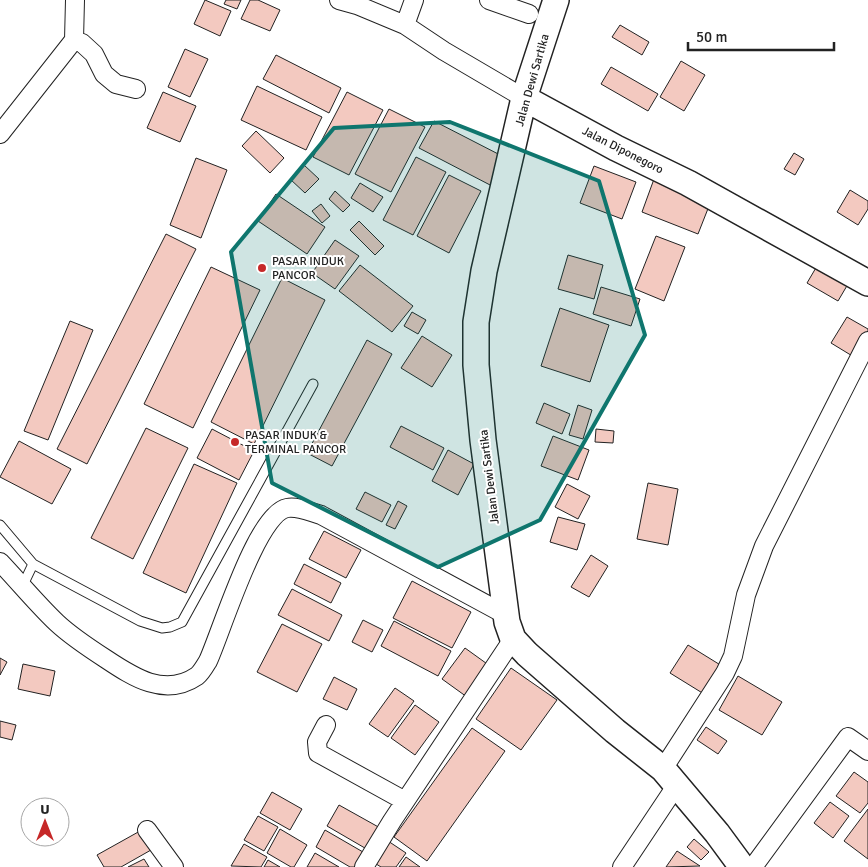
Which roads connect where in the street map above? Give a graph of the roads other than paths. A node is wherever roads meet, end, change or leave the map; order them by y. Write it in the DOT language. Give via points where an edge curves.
graph roads {
  1 [pos="75,0"];
  2 [pos="339,0"];
  3 [pos="414,0"];
  4 [pos="489,0"];
  5 [pos="556,0"];
  6 [pos="529,14"];
  7 [pos="405,25"];
  8 [pos="74,40"];
  9 [pos="136,89"];
  10 [pos="524,98"];
  11 [pos="0,134"];
  12 [pos="868,283"];
  13 [pos="868,341"];
  14 [pos="313,384"];
  15 [pos="0,525"];
  16 [pos="0,562"];
  17 [pos="33,564"];
  18 [pos="23,585"];
  19 [pos="506,615"];
  20 [pos="513,639"];
  21 [pos="326,725"];
  22 [pos="868,750"];
  23 [pos="670,777"];
  24 [pos="406,802"];
  25 [pos="148,830"];
  26 [pos="174,867"];
  27 [pos="364,867"];
  28 [pos="622,867"];
  29 [pos="742,867"];
  30 [pos="753,867"];
  1 -- 8 [label="street"];
  2 -- 7 [label="street, Jalan Diponegoro"];
  3 -- 7 [label="street"];
  4 -- 6 [label="street"];
  5 -- 10 [label="street, Jalan Dewi Sartika"];
  7 -- 10 [label="street, Jalan Diponegoro"];
  8 -- 9 [label="street" via="94,54 104,74 116,84"];
  8 -- 11 [label="street"];
  10 -- 12 [label="street, Jalan Diponegoro" via="688,183"];
  10 -- 19 [label="street, Jalan Dewi Sartika" via="484,271 476,322 476,365 483,440"];
  13 -- 23 [label="street" via="764,546 746,596 733,656"];
  14 -- 17 [label="lane" via="182,622 162,628 140,621"];
  15 -- 17 [label="lane"];
  16 -- 18 [label="street"];
  17 -- 18 [label="lane"];
  18 -- 19 [label="street" via="57,623 88,648 131,675 151,684 168,686 183,683 198,675 208,661 248,558 274,515 286,508 320,515"];
  19 -- 20 [label="street, Jalan Dewi Sartika"];
  20 -- 23 [label="street, Jalan Dewi Sartika"];
  20 -- 24 [label="street"];
  21 -- 24 [label="street" via="317,742 318,753"];
  22 -- 30 [label="street" via="848,737"];
  23 -- 28 [label="street"];
  23 -- 29 [label="street, Jalan Dewi Sartika"];
  24 -- 27 [label="street"];
  25 -- 26 [label="street"];
}
